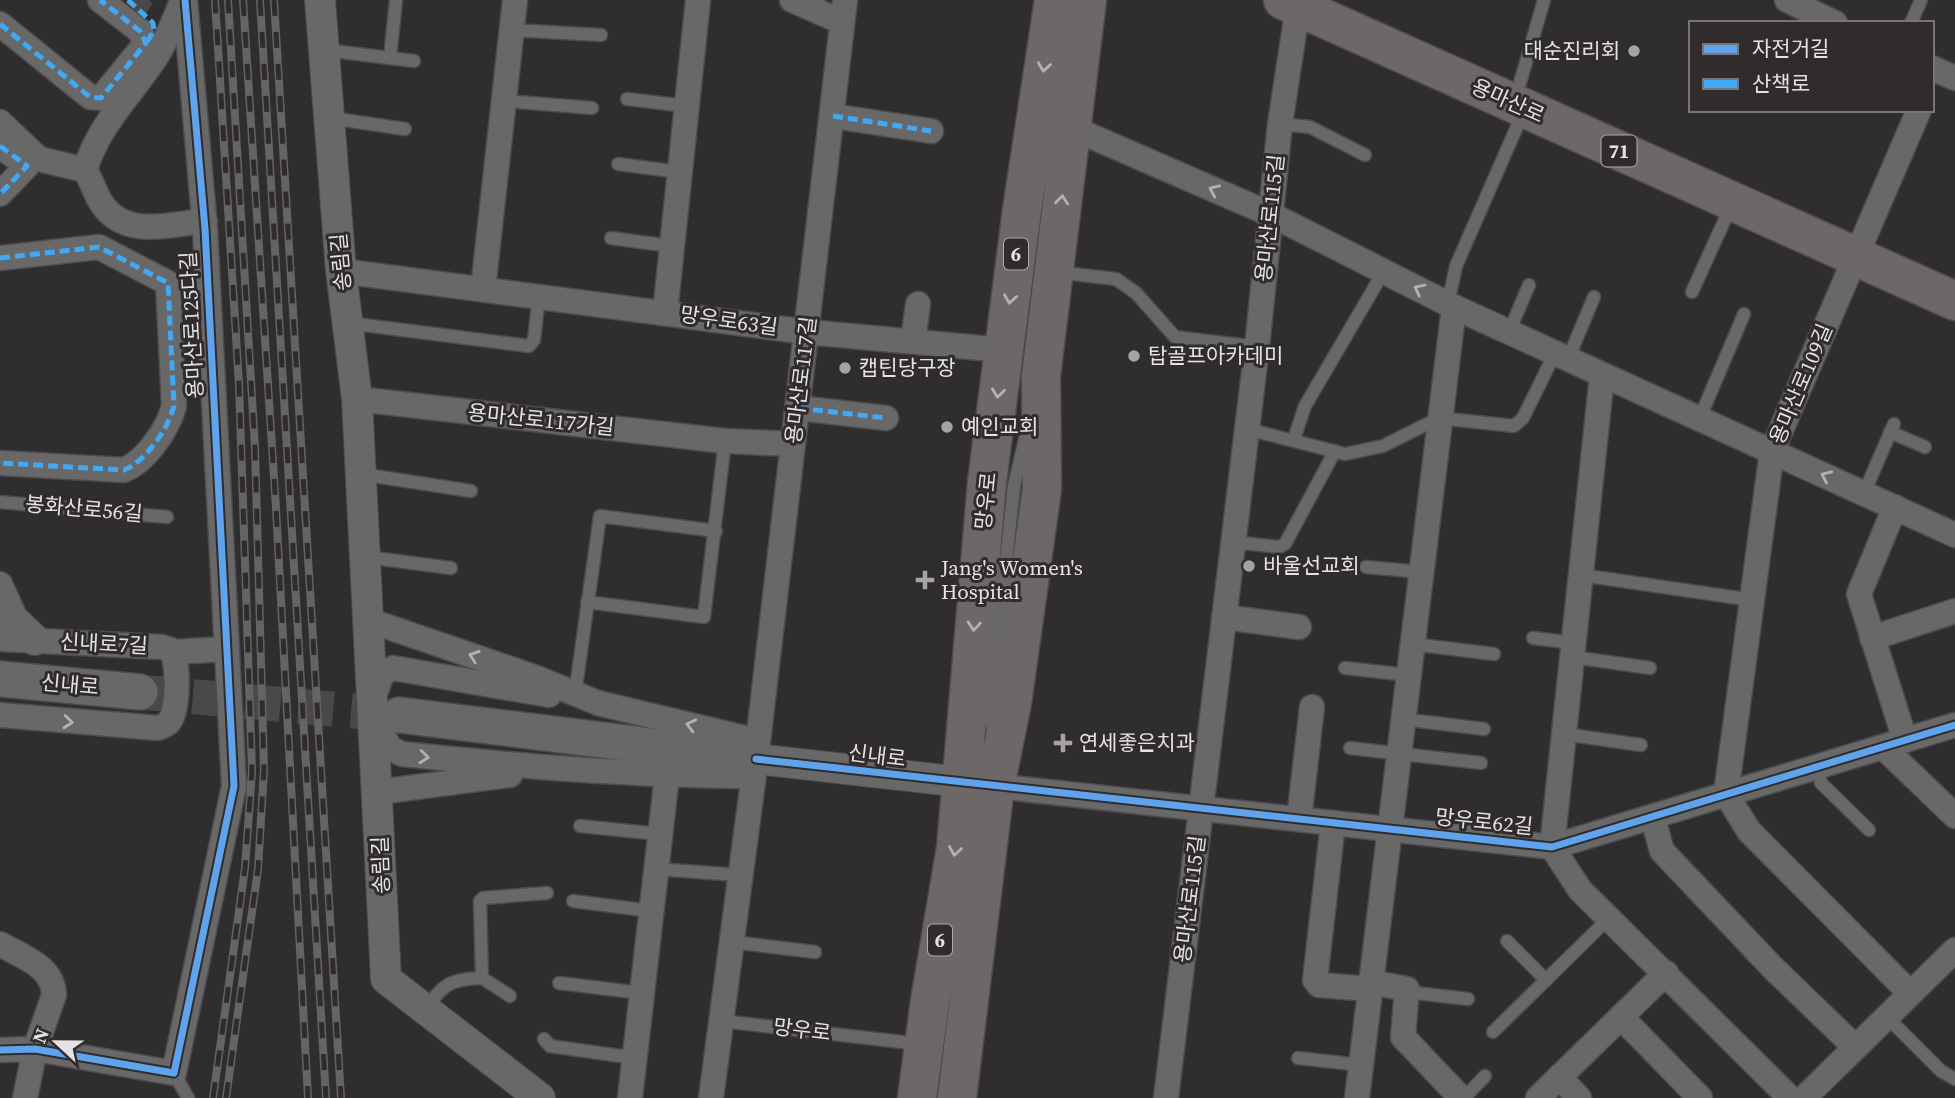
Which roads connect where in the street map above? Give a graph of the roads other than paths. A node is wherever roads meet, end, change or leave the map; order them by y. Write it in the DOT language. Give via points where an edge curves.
graph roads {
  1 [pos="100,0"];
  2 [pos="183,0"];
  3 [pos="320,0"];
  4 [pos="396,0"];
  5 [pos="515,0"];
  6 [pos="698,0"];
  7 [pos="792,0"];
  8 [pos="1054,0"];
  9 [pos="1087,0"];
  10 [pos="1544,0"];
  11 [pos="1787,0"];
  12 [pos="1921,0"];
  13 [pos="1294,2"];
  14 [pos="843,11"];
  15 [pos="146,13"];
  16 [pos="1831,21"];
  17 [pos="1912,21"];
  18 [pos="0,24"];
  19 [pos="512,30"];
  20 [pos="601,35"];
  21 [pos="146,43"];
  22 [pos="325,50"];
  23 [pos="390,58"];
  24 [pos="414,61"];
  25 [pos="626,99"];
  26 [pos="504,101"];
  27 [pos="686,106"];
  28 [pos="1519,106"];
  29 [pos="592,108"];
  30 [pos="1918,112"];
  31 [pos="833,116"];
  32 [pos="330,118"];
  33 [pos="0,122"];
  34 [pos="1280,124"];
  35 [pos="1070,127"];
  36 [pos="405,129"];
  37 [pos="931,131"];
  38 [pos="0,146"];
  39 [pos="1365,155"];
  40 [pos="39,159"];
  41 [pos="618,164"];
  42 [pos="85,170"];
  43 [pos="679,172"];
  44 [pos="0,194"];
  45 [pos="0,202"];
  46 [pos="1732,202"];
  47 [pos="1270,214"];
  48 [pos="205,221"];
  49 [pos="611,238"];
  50 [pos="670,246"];
  51 [pos="1855,256"];
  52 [pos="1055,257"];
  53 [pos="0,258"];
  54 [pos="341,271"];
  55 [pos="1384,271"];
  56 [pos="1529,285"];
  57 [pos="483,289"];
  58 [pos="1692,292"];
  59 [pos="1953,295"];
  60 [pos="539,296"];
  61 [pos="1594,296"];
  62 [pos="918,304"];
  63 [pos="1451,306"];
  64 [pos="665,313"];
  65 [pos="1744,314"];
  66 [pos="348,323"];
  67 [pos="807,332"];
  68 [pos="1509,332"];
  69 [pos="913,341"];
  70 [pos="1257,347"];
  71 [pos="1003,350"];
  72 [pos="1561,356"];
  73 [pos="1602,375"];
  74 [pos="357,399"];
  75 [pos="798,408"];
  76 [pos="886,418"];
  77 [pos="1439,418"];
  78 [pos="1699,421"];
  79 [pos="1247,429"];
  80 [pos="1294,439"];
  81 [pos="726,441"];
  82 [pos="793,444"];
  83 [pos="1925,447"];
  84 [pos="1335,451"];
  85 [pos="1772,451"];
  86 [pos="0,463"];
  87 [pos="361,474"];
  88 [pos="471,491"];
  89 [pos="1864,493"];
  90 [pos="0,502"];
  91 [pos="1895,507"];
  92 [pos="167,517"];
  93 [pos="716,531"];
  94 [pos="1955,535"];
  95 [pos="1233,542"];
  96 [pos="365,557"];
  97 [pos="1366,566"];
  98 [pos="452,568"];
  99 [pos="1420,572"];
  100 [pos="1581,575"];
  101 [pos="0,584"];
  102 [pos="1752,600"];
  103 [pos="587,602"];
  104 [pos="0,607"];
  105 [pos="1955,611"];
  106 [pos="1224,617"];
  107 [pos="368,620"];
  108 [pos="1298,627"];
  109 [pos="19,637"];
  110 [pos="1533,638"];
  111 [pos="1872,638"];
  112 [pos="1412,644"];
  113 [pos="225,649"];
  114 [pos="1573,650"];
  115 [pos="173,652"];
  116 [pos="1494,654"];
  117 [pos="1345,668"];
  118 [pos="1650,668"];
  119 [pos="1408,675"];
  120 [pos="0,679"];
  121 [pos="139,692"];
  122 [pos="587,699"];
  123 [pos="1312,707"];
  124 [pos="382,711"];
  125 [pos="0,715"];
  126 [pos="1402,719"];
  127 [pos="1955,725"];
  128 [pos="1484,729"];
  129 [pos="1564,734"];
  130 [pos="1894,743"];
  131 [pos="1641,746"];
  132 [pos="1350,748"];
  133 [pos="1398,753"];
  134 [pos="755,759"];
  135 [pos="1481,763"];
  136 [pos="1818,766"];
  137 [pos="552,769"];
  138 [pos="667,776"];
  139 [pos="979,784"];
  140 [pos="378,792"];
  141 [pos="1726,794"];
  142 [pos="1201,807"];
  143 [pos="1955,816"];
  144 [pos="1299,819"];
  145 [pos="1653,819"];
  146 [pos="1333,823"];
  147 [pos="580,826"];
  148 [pos="1388,830"];
  149 [pos="1869,830"];
  150 [pos="659,834"];
  151 [pos="1552,847"];
  152 [pos="655,869"];
  153 [pos="740,875"];
  154 [pos="547,893"];
  155 [pos="573,901"];
  156 [pos="650,911"];
  157 [pos="1609,918"];
  158 [pos="1507,941"];
  159 [pos="732,942"];
  160 [pos="0,944"];
  161 [pos="1955,950"];
  162 [pos="815,952"];
  163 [pos="1665,973"];
  164 [pos="482,978"];
  165 [pos="1546,980"];
  166 [pos="559,984"];
  167 [pos="1370,986"];
  168 [pos="1407,992"];
  169 [pos="641,993"];
  170 [pos="1910,993"];
  171 [pos="510,996"];
  172 [pos="1468,999"];
  173 [pos="425,1010"];
  174 [pos="1886,1016"];
  175 [pos="1620,1017"];
  176 [pos="722,1021"];
  177 [pos="1493,1032"];
  178 [pos="544,1039"];
  179 [pos="924,1045"];
  180 [pos="1855,1046"];
  181 [pos="35,1049"];
  182 [pos="0,1051"];
  183 [pos="635,1058"];
  184 [pos="1298,1058"];
  185 [pos="1361,1065"];
  186 [pos="174,1073"];
  187 [pos="1485,1076"];
  188 [pos="1559,1077"];
  189 [pos="1955,1079"];
  190 [pos="533,1096"];
  191 [pos="25,1098"];
  192 [pos="188,1098"];
  193 [pos="630,1098"];
  194 [pos="711,1098"];
  195 [pos="917,1098"];
  196 [pos="957,1098"];
  197 [pos="1166,1098"];
  198 [pos="1357,1098"];
  199 [pos="1463,1098"];
  200 [pos="1538,1098"];
  201 [pos="1579,1098"];
  202 [pos="1700,1098"];
  203 [pos="1790,1098"];
  204 [pos="1804,1098"];
  1 -- 21 [label="street" via="140,31"];
  2 -- 42 [label="street" via="155,60 103,126"];
  2 -- 48 [label="street, 용마산로125다길"];
  3 -- 22 [label="street, 송림길"];
  4 -- 23 [label="lane"];
  5 -- 19 [label="street"];
  6 -- 27 [label="street"];
  7 -- 14 [label="street"];
  8 -- 71 [label="main road, 망우로 / 6, one-way"];
  9 -- 35 [label="main road, 망우로 / 6"];
  10 -- 28 [label="lane"];
  11 -- 16 [label="street"];
  12 -- 17 [label="lane"];
  13 -- 28 [label="main road, 용마산로 / 71"];
  13 -- 34 [label="street, 용마산로115길"];
  14 -- 31 [label="street, 용마산로117길"];
  15 -- 21 [label="street" via="154,31"];
  18 -- 21 [label="street" via="90,97 101,98"];
  19 -- 20 [label="lane"];
  19 -- 26 [label="street"];
  22 -- 23 [label="lane"];
  22 -- 32 [label="street, 송림길"];
  23 -- 24 [label="lane"];
  25 -- 27 [label="lane"];
  26 -- 29 [label="lane"];
  26 -- 57 [label="street"];
  27 -- 43 [label="street"];
  28 -- 46 [label="main road, 용마산로 / 71"];
  28 -- 63 [label="lane" via="1456,266"];
  30 -- 51 [label="street"];
  31 -- 37 [label="street"];
  31 -- 67 [label="street, 용마산로117길"];
  32 -- 36 [label="lane"];
  32 -- 54 [label="street, 송림길"];
  33 -- 40 [label="street"];
  34 -- 39 [label="lane" via="1310,127"];
  34 -- 47 [label="street, 용마산로115길"];
  47 -- 35 [label="street, one-way"];
  52 -- 35 [label="main road, 망우로 / 6, one-way"];
  38 -- 44 [label="street" via="27,166"];
  40 -- 42 [label="street"];
  40 -- 45 [label="street"];
  41 -- 43 [label="lane"];
  42 -- 48 [label="street" via="100,201 134,228"];
  43 -- 50 [label="street"];
  46 -- 51 [label="main road, 용마산로 / 71"];
  46 -- 58 [label="lane"];
  47 -- 55 [label="street"];
  47 -- 70 [label="street, 용마산로115길"];
  48 -- 113 [label="street, 용마산로125다길"];
  49 -- 50 [label="lane"];
  50 -- 64 [label="street"];
  51 -- 59 [label="main road, 용마산로 / 71"];
  51 -- 85 [label="street, 용마산로109길"];
  52 -- 70 [label="lane" via="1116,279 1136,293 1175,337"];
  52 -- 139 [label="main road, 망우로 / 6" via="1041,376 1042,489 1012,703"];
  53 -- 86 [label="street" via="99,247 168,283 174,406 170,421 135,466 124,470"];
  54 -- 57 [label="street, 망우로63길"];
  54 -- 66 [label="street, 송림길"];
  63 -- 55 [label="street, one-way"];
  55 -- 80 [label="lane" via="1305,406"];
  56 -- 68 [label="lane"];
  57 -- 60 [label="street, 망우로63길"];
  60 -- 64 [label="street, 망우로63길"];
  60 -- 66 [label="lane" via="534,340 529,346"];
  61 -- 72 [label="lane"];
  62 -- 69 [label="street"];
  63 -- 68 [label="street"];
  63 -- 77 [label="street"];
  64 -- 67 [label="street, 망우로63길"];
  65 -- 78 [label="lane"];
  66 -- 74 [label="street, 송림길"];
  67 -- 69 [label="street, 망우로63길"];
  67 -- 75 [label="street, 용마산로117길"];
  68 -- 72 [label="street"];
  69 -- 71 [label="street, 망우로63길"];
  70 -- 79 [label="street, 용마산로115길"];
  71 -- 139 [label="main road, 망우로 / 6, one-way" via="967,699"];
  72 -- 73 [label="street"];
  72 -- 77 [label="lane" via="1517,425"];
  73 -- 78 [label="street"];
  73 -- 100 [label="street"];
  74 -- 81 [label="street, 용마산로117가길"];
  74 -- 87 [label="street, 송림길"];
  75 -- 76 [label="street"];
  75 -- 82 [label="street, 용마산로117길"];
  77 -- 84 [label="lane" via="1382,446 1356,454"];
  77 -- 99 [label="street"];
  78 -- 85 [label="street"];
  79 -- 80 [label="lane"];
  79 -- 95 [label="street, 용마산로115길"];
  80 -- 84 [label="lane"];
  81 -- 82 [label="street, 용마산로117가길"];
  81 -- 93 [label="lane"];
  82 -- 134 [label="street, 용마산로117길"];
  83 -- 89 [label="lane" via="1892,428"];
  84 -- 95 [label="lane" via="1285,544"];
  89 -- 85 [label="street, one-way"];
  85 -- 102 [label="street, 용마산로109길"];
  87 -- 88 [label="lane"];
  87 -- 96 [label="street, 송림길"];
  89 -- 91 [label="street"];
  90 -- 92 [label="lane, 봉화산로56길"];
  91 -- 94 [label="street"];
  91 -- 111 [label="street" via="1859,591"];
  93 -- 103 [label="lane" via="600,516"];
  93 -- 103 [label="lane" via="704,617"];
  95 -- 106 [label="street, 용마산로115길"];
  96 -- 98 [label="lane"];
  96 -- 107 [label="street, 송림길"];
  97 -- 99 [label="lane"];
  99 -- 112 [label="street"];
  100 -- 102 [label="lane"];
  100 -- 114 [label="street"];
  101 -- 109 [label="street"];
  102 -- 141 [label="street, 용마산로109길"];
  103 -- 122 [label="lane"];
  104 -- 109 [label="street"];
  105 -- 111 [label="street"];
  106 -- 108 [label="street"];
  106 -- 142 [label="street, 용마산로115길"];
  122 -- 107 [label="street, one-way"];
  107 -- 124 [label="street, 송림길"];
  109 -- 115 [label="street, 신내로7길"];
  110 -- 114 [label="lane"];
  111 -- 130 [label="street"];
  112 -- 116 [label="lane"];
  112 -- 119 [label="street"];
  113 -- 115 [label="street"];
  113 -- 186 [label="street, 용마산로125다길" via="234,786"];
  114 -- 118 [label="lane"];
  114 -- 129 [label="street"];
  125 -- 115 [label="street, 신내로7길, one-way" via="158,728 168,723 175,707"];
  117 -- 119 [label="lane"];
  119 -- 126 [label="street"];
  120 -- 121 [label="main road, 신내로"];
  122 -- 124 [label="street" via="393,668 382,674"];
  134 -- 122 [label="street, one-way"];
  123 -- 144 [label="street"];
  124 -- 134 [label="main road, 신내로"];
  124 -- 137 [label="street, one-way" via="390,748 399,754"];
  124 -- 140 [label="street, 송림길"];
  126 -- 128 [label="lane"];
  126 -- 133 [label="street"];
  127 -- 130 [label="street, 망우로62길"];
  129 -- 131 [label="lane"];
  129 -- 151 [label="street"];
  130 -- 136 [label="street, 망우로62길"];
  130 -- 143 [label="street"];
  132 -- 133 [label="lane"];
  133 -- 135 [label="lane"];
  133 -- 148 [label="street"];
  134 -- 138 [label="street"];
  134 -- 139 [label="street, 신내로"];
  134 -- 153 [label="street, 용마산로117길"];
  136 -- 141 [label="street, 망우로62길"];
  136 -- 149 [label="lane" via="1821,783"];
  137 -- 138 [label="street"];
  137 -- 140 [label="street"];
  138 -- 150 [label="street"];
  139 -- 142 [label="street, 망우로62길"];
  139 -- 179 [label="main road, 망우로 / 6, one-way"];
  139 -- 196 [label="main road, 망우로 / 6"];
  140 -- 173 [label="street, 송림길" via="386,979"];
  141 -- 145 [label="street, 망우로62길"];
  141 -- 170 [label="street" via="1749,831"];
  142 -- 144 [label="street, 망우로62길"];
  142 -- 197 [label="street, 용마산로115길"];
  144 -- 146 [label="street, 망우로62길"];
  145 -- 151 [label="street, 망우로62길"];
  145 -- 180 [label="street" via="1662,851"];
  146 -- 148 [label="street, 망우로62길"];
  146 -- 167 [label="street" via="1315,981 1319,985"];
  147 -- 150 [label="lane"];
  148 -- 151 [label="street, 망우로62길"];
  148 -- 167 [label="street"];
  150 -- 152 [label="street"];
  151 -- 157 [label="street" via="1580,890"];
  152 -- 153 [label="lane"];
  152 -- 156 [label="street"];
  153 -- 159 [label="street, 용마산로117길"];
  154 -- 164 [label="lane" via="480,901"];
  155 -- 156 [label="lane"];
  156 -- 169 [label="street"];
  157 -- 163 [label="street"];
  157 -- 165 [label="lane"];
  158 -- 165 [label="lane"];
  159 -- 162 [label="lane"];
  159 -- 176 [label="street, 용마산로117길"];
  160 -- 181 [label="street" via="51,978 54,995"];
  161 -- 170 [label="street"];
  163 -- 175 [label="street"];
  163 -- 203 [label="street"];
  164 -- 171 [label="lane"];
  164 -- 173 [label="lane" via="461,978 446,985"];
  165 -- 177 [label="lane"];
  166 -- 169 [label="lane"];
  167 -- 168 [label="street" via="1402,987"];
  167 -- 185 [label="street"];
  168 -- 172 [label="lane"];
  168 -- 199 [label="street" via="1403,1037"];
  169 -- 183 [label="street"];
  170 -- 174 [label="street"];
  173 -- 190 [label="street, 송림길"];
  174 -- 180 [label="street"];
  174 -- 189 [label="lane" via="1941,1071"];
  175 -- 188 [label="street"];
  175 -- 202 [label="street"];
  176 -- 179 [label="lane, 망우로"];
  176 -- 194 [label="street, 용마산로117길"];
  178 -- 183 [label="lane" via="550,1046"];
  179 -- 195 [label="main road, 망우로 / 6"];
  180 -- 204 [label="street"];
  181 -- 182 [label="street"];
  181 -- 186 [label="street"];
  181 -- 191 [label="street"];
  183 -- 193 [label="street"];
  184 -- 185 [label="lane"];
  185 -- 198 [label="street"];
  186 -- 192 [label="lane"];
  187 -- 199 [label="lane"];
  188 -- 200 [label="street"];
  188 -- 201 [label="street"];
}
